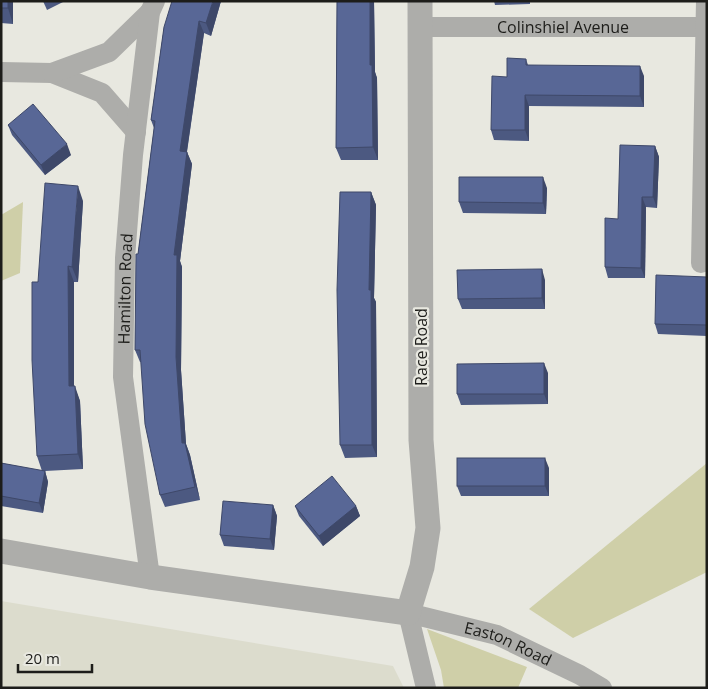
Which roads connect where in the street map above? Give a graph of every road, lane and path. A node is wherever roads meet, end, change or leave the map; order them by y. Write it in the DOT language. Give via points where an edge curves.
graph roads {
  1 [pos="420,1"];
  2 [pos="706,1"];
  3 [pos="153,6"];
  4 [pos="421,27"];
  5 [pos="705,27"];
  6 [pos="1,72"];
  7 [pos="52,73"];
  8 [pos="136,132"];
  9 [pos="701,264"];
  10 [pos="1,551"];
  11 [pos="150,577"];
  12 [pos="408,613"];
  13 [pos="426,688"];
  14 [pos="602,688"];
  1 -- 4 [label="street, Race Road"];
  2 -- 5 [label="street"];
  3 -- 7 [label="street" via="109,52"];
  3 -- 8 [label="street, Hamilton Road"];
  4 -- 5 [label="street, Colinshiel Avenue"];
  4 -- 12 [label="street, Race Road" via="421,440 428,528 422,567"];
  5 -- 9 [label="street"];
  6 -- 7 [label="street"];
  7 -- 8 [label="street" via="102,93"];
  8 -- 11 [label="street, Hamilton Road" via="125,258 123,377"];
  10 -- 11 [label="street"];
  11 -- 12 [label="street"];
  12 -- 13 [label="street"];
  12 -- 14 [label="street, Easton Road" via="498,635"];
}
